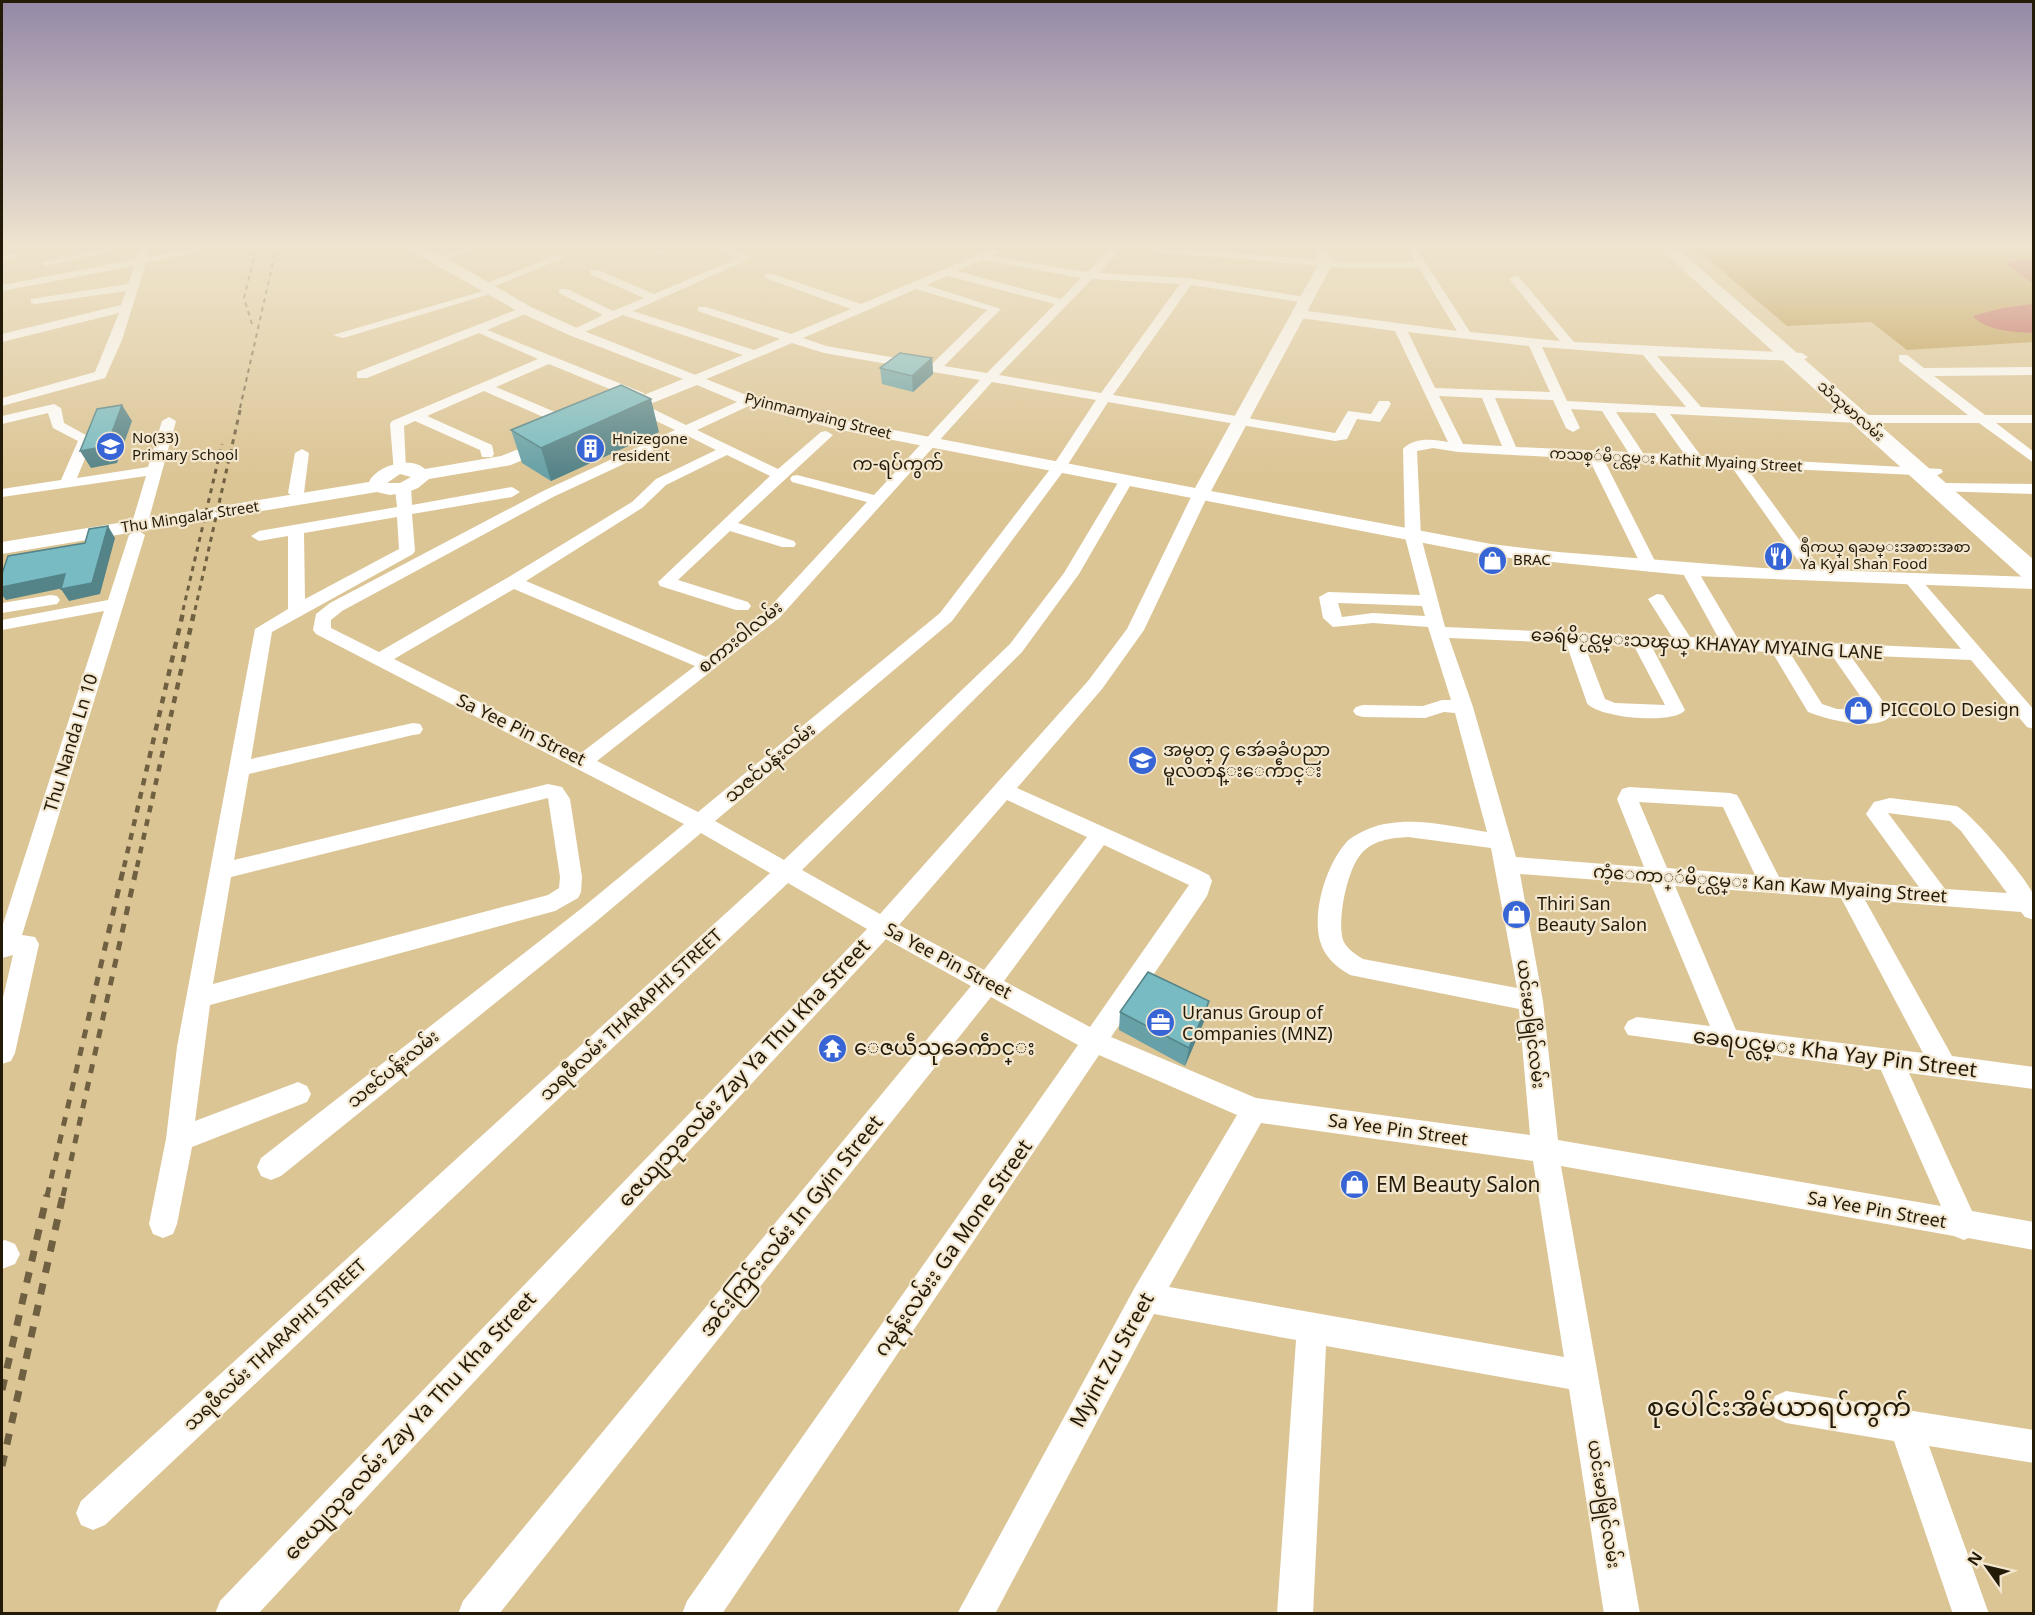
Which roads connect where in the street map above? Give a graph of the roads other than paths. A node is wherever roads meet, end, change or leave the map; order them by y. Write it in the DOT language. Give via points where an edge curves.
graph roads {
  1 [pos="57,324"];
  2 [pos="121,324"];
  3 [pos="374,324"];
  4 [pos="490,324"];
  5 [pos="557,324"];
  6 [pos="593,324"];
  7 [pos="654,324"];
  8 [pos="749,324"];
  9 [pos="823,324"];
  10 [pos="979,324"];
  11 [pos="1043,324"];
  12 [pos="1157,324"];
  13 [pos="1295,324"];
  14 [pos="1380,324"];
  15 [pos="1459,324"];
  16 [pos="1552,324"];
  17 [pos="1757,324"];
  18 [pos="1761,324"];
  19 [pos="1400,329"];
  20 [pos="574,332"];
  21 [pos="485,333"];
  22 [pos="339,335"];
  23 [pos="1467,337"];
  24 [pos="2,338"];
  25 [pos="791,338"];
  26 [pos="1534,344"];
  27 [pos="1571,347"];
  28 [pos="1648,353"];
  29 [pos="753,354"];
  30 [pos="1796,357"];
  31 [pos="1904,358"];
  32 [pos="549,359"];
  33 [pos="934,369"];
  34 [pos="2034,371"];
  35 [pos="1922,372"];
  36 [pos="362,375"];
  37 [pos="697,379"];
  38 [pos="988,379"];
  39 [pos="483,386"];
  40 [pos="1431,392"];
  41 [pos="1487,394"];
  42 [pos="1104,398"];
  43 [pos="637,400"];
  44 [pos="748,401"];
  45 [pos="1560,401"];
  46 [pos="2,402"];
  47 [pos="1384,405"];
  48 [pos="1606,407"];
  49 [pos="1659,409"];
  50 [pos="1696,411"];
  51 [pos="413,415"];
  52 [pos="1981,418"];
  53 [pos="1866,419"];
  54 [pos="2034,419"];
  55 [pos="2,420"];
  56 [pos="169,421"];
  57 [pos="1242,421"];
  58 [pos="571,424"];
  59 [pos="1573,428"];
  60 [pos="686,429"];
  61 [pos="826,435"];
  62 [pos="930,443"];
  63 [pos="1416,445"];
  64 [pos="1458,448"];
  65 [pos="729,449"];
  66 [pos="1511,451"];
  67 [pos="302,453"];
  68 [pos="487,454"];
  69 [pos="1595,456"];
  70 [pos="1639,458"];
  71 [pos="2034,459"];
  72 [pos="1697,461"];
  73 [pos="1736,463"];
  74 [pos="1059,466"];
  75 [pos="153,471"];
  76 [pos="780,475"];
  77 [pos="401,478"];
  78 [pos="797,479"];
  79 [pos="1127,479"];
  80 [pos="1938,480"];
  81 [pos="379,482"];
  82 [pos="67,483"];
  83 [pos="2034,489"];
  84 [pos="512,492"];
  85 [pos="2,493"];
  86 [pos="296,493"];
  87 [pos="1201,493"];
  88 [pos="877,500"];
  89 [pos="404,511"];
  90 [pos="727,525"];
  91 [pos="139,526"];
  92 [pos="297,529"];
  93 [pos="260,536"];
  94 [pos="1413,537"];
  95 [pos="2,539"];
  96 [pos="788,544"];
  97 [pos="2,548"];
  98 [pos="2034,559"];
  99 [pos="1650,567"];
  100 [pos="1688,568"];
  101 [pos="2034,574"];
  102 [pos="1817,575"];
  103 [pos="1911,579"];
  104 [pos="513,582"];
  105 [pos="2034,583"];
  106 [pos="1657,599"];
  107 [pos="51,600"];
  108 [pos="115,603"];
  109 [pos="742,606"];
  110 [pos="2,608"];
  111 [pos="297,611"];
  112 [pos="1434,618"];
  113 [pos="2,625"];
  114 [pos="1574,638"];
  115 [pos="1640,641"];
  116 [pos="1685,643"];
  117 [pos="1732,645"];
  118 [pos="1778,647"];
  119 [pos="1836,649"];
  120 [pos="1976,656"];
  121 [pos="379,660"];
  122 [pos="707,664"];
  123 [pos="1463,707"];
  124 [pos="1363,711"];
  125 [pos="2034,723"];
  126 [pos="413,729"];
  127 [pos="584,761"];
  128 [pos="239,769"];
  129 [pos="1004,790"];
  130 [pos="699,822"];
  131 [pos="1101,834"];
  132 [pos="1504,853"];
  133 [pos="221,871"];
  134 [pos="787,871"];
  135 [pos="1662,876"];
  136 [pos="1771,884"];
  137 [pos="1848,890"];
  138 [pos="1939,897"];
  139 [pos="2032,906"];
  140 [pos="882,927"];
  141 [pos="4,948"];
  142 [pos="989,982"];
  143 [pos="199,998"];
  144 [pos="1531,1001"];
  145 [pos="1637,1028"];
  146 [pos="1728,1040"];
  147 [pos="1095,1042"];
  148 [pos="2,1053"];
  149 [pos="1890,1060"];
  150 [pos="1944,1067"];
  151 [pos="2034,1078"];
  152 [pos="298,1094"];
  153 [pos="1254,1110"];
  154 [pos="180,1138"];
  155 [pos="1545,1150"];
  156 [pos="271,1167"];
  157 [pos="163,1224"];
  158 [pos="1964,1226"];
  159 [pos="2034,1236"];
  160 [pos="1146,1298"];
  161 [pos="1312,1326"];
  162 [pos="1583,1376"];
  163 [pos="1786,1407"];
  164 [pos="1905,1426"];
  165 [pos="2034,1447"];
  166 [pos="93,1513"];
  167 [pos="233,1614"];
  168 [pos="476,1614"];
  169 [pos="700,1614"];
  170 [pos="975,1614"];
  171 [pos="1295,1614"];
  172 [pos="1622,1614"];
  173 [pos="1971,1614"];
  1 -- 24 [label="street"];
  2 -- 46 [label="street" via="100,375"];
  3 -- 22 [label="street"];
  4 -- 36 [label="street"];
  5 -- 20 [label="street, Pyinmamyaing Street"];
  6 -- 20 [label="street"];
  7 -- 29 [label="street"];
  8 -- 25 [label="street"];
  9 -- 25 [label="street"];
  10 -- 33 [label="street"];
  11 -- 38 [label="street, စကားဝါလမ်း"];
  12 -- 42 [label="street, သဇင်ပန်းလမ်း"];
  13 -- 57 [label="street"];
  14 -- 19 [label="street"];
  15 -- 23 [label="street"];
  16 -- 27 [label="street"];
  17 -- 30 [label="main road, သံသုမာလမ်း"];
  18 -- 30 [label="main road, သံသုမာလမ်း"];
  19 -- 23 [label="street"];
  19 -- 40 [label="street"];
  20 -- 37 [label="street, Pyinmamyaing Street"];
  21 -- 32 [label="street"];
  23 -- 26 [label="street"];
  25 -- 29 [label="street"];
  25 -- 33 [label="street" via="824,349"];
  26 -- 27 [label="street"];
  26 -- 45 [label="street"];
  27 -- 28 [label="street"];
  28 -- 30 [label="street"];
  28 -- 50 [label="street"];
  29 -- 37 [label="street"];
  30 -- 53 [label="main road, သံသုမာလမ်း"];
  31 -- 35 [label="street"];
  32 -- 39 [label="street"];
  32 -- 43 [label="street"];
  33 -- 38 [label="street"];
  34 -- 35 [label="street"];
  35 -- 52 [label="street"];
  37 -- 43 [label="street"];
  37 -- 44 [label="street, Pyinmamyaing Street"];
  38 -- 42 [label="street"];
  38 -- 62 [label="street, စကားဝါလမ်း"];
  39 -- 51 [label="street"];
  39 -- 58 [label="street"];
  40 -- 41 [label="street"];
  40 -- 64 [label="street"];
  41 -- 45 [label="street"];
  41 -- 66 [label="street"];
  42 -- 57 [label="street"];
  42 -- 74 [label="street, သဇင်ပန်းလမ်း"];
  43 -- 60 [label="street"];
  43 -- 77 [label="street" via="505,461 422,475 418,480"];
  44 -- 60 [label="street"];
  44 -- 62 [label="street, Pyinmamyaing Street"];
  45 -- 48 [label="street"];
  45 -- 59 [label="street"];
  47 -- 57 [label="street" via="1375,419 1351,416 1340,438"];
  48 -- 49 [label="street"];
  48 -- 70 [label="street"];
  49 -- 50 [label="street"];
  49 -- 72 [label="street"];
  50 -- 53 [label="street"];
  51 -- 68 [label="street" via="487,448"];
  51 -- 77 [label="street" via="396,427"];
  52 -- 53 [label="street"];
  52 -- 54 [label="street"];
  52 -- 71 [label="street"];
  53 -- 80 [label="main road, သံသုမာလမ်း"];
  55 -- 82 [label="street" via="54,408 58,424 86,439"];
  56 -- 75 [label="street, Thu Nanda Ln 10"];
  57 -- 87 [label="street"];
  60 -- 65 [label="street"];
  60 -- 121 [label="street, Sa Yee Pin Street" via="548,494 322,618 322,630"];
  61 -- 76 [label="street"];
  62 -- 74 [label="street, Pyinmamyaing Street"];
  62 -- 88 [label="street, စကားဝါလမ်း"];
  63 -- 64 [label="street, ကသစ္ဴမိႂင္လမ္း Kathit Myaing Street"];
  63 -- 94 [label="street, ယင်းမာမြိုင်လမ်း" via="1410,449"];
  64 -- 66 [label="street, ကသစ္ဴမိႂင္လမ္း Kathit Myaing Street"];
  65 -- 76 [label="street"];
  65 -- 104 [label="street" via="661,482 637,505"];
  66 -- 69 [label="street, ကသစ္ဴမိႂင္လမ္း Kathit Myaing Street"];
  67 -- 86 [label="street"];
  69 -- 70 [label="street, ကသစ္ဴမိႂင္လမ္း Kathit Myaing Street"];
  69 -- 99 [label="street"];
  70 -- 72 [label="street, ကသစ္ဴမိႂင္လမ္း Kathit Myaing Street"];
  72 -- 73 [label="street, ကသစ္ဴမိႂင္လမ္း Kathit Myaing Street"];
  73 -- 80 [label="street, ကသစ္ဴမိႂင္လမ္း Kathit Myaing Street"];
  73 -- 102 [label="street"];
  74 -- 79 [label="street, Pyinmamyaing Street"];
  74 -- 130 [label="street, သဇင်ပန်းလမ်း" via="946,617"];
  75 -- 82 [label="street"];
  75 -- 91 [label="street, Thu Nanda Ln 10"];
  76 -- 90 [label="street"];
  77 -- 81 [label="street" via="388,489"];
  77 -- 89 [label="street"];
  78 -- 88 [label="street"];
  79 -- 87 [label="street, Pyinmamyaing Street"];
  79 -- 134 [label="street, သရဖီလမ်း THARAPHI STREET" via="1071,574 1016,648"];
  80 -- 83 [label="street, ကသစ္ဴမိႂင္လမ္း Kathit Myaing Street"];
  80 -- 98 [label="main road, သံသုမာလမ်း"];
  80 -- 101 [label="main road, သံသုမာလမ်း"];
  81 -- 86 [label="street, Thu Mingalar Street"];
  81 -- 91 [label="street, Thu Mingalar Street"];
  82 -- 85 [label="street"];
  84 -- 89 [label="street"];
  86 -- 91 [label="street, Thu Mingalar Street"];
  87 -- 94 [label="street, Pyinmamyaing Street"];
  87 -- 129 [label="street, ဇေယျသုခလမ်း Zay Ya Thu Kha Street" via="1135,630 1095,685"];
  88 -- 122 [label="street, စကားဝါလမ်း" via="774,613"];
  89 -- 92 [label="street"];
  89 -- 111 [label="street" via="406,552"];
  90 -- 96 [label="street"];
  90 -- 109 [label="street" via="666,582"];
  91 -- 95 [label="street, Thu Mingalar Street"];
  91 -- 97 [label="street, Thu Mingalar Street"];
  91 -- 108 [label="street, Thu Nanda Ln 10"];
  92 -- 93 [label="street"];
  92 -- 111 [label="street"];
  94 -- 99 [label="street, Pyinmamyaing Street" via="1567,560"];
  94 -- 112 [label="street, ယင်းမာမြိုင်လမ်း"];
  99 -- 100 [label="street, Pyinmamyaing Street"];
  100 -- 102 [label="street, Pyinmamyaing Street"];
  100 -- 117 [label="street"];
  102 -- 103 [label="street, Pyinmamyaing Street"];
  103 -- 105 [label="street, Pyinmamyaing Street"];
  103 -- 120 [label="street"];
  104 -- 121 [label="street"];
  104 -- 122 [label="street"];
  106 -- 116 [label="street"];
  107 -- 110 [label="street"];
  108 -- 113 [label="street"];
  108 -- 141 [label="street, Thu Nanda Ln 10"];
  111 -- 128 [label="street" via="264,629"];
  112 -- 112 [label="street" via="1372,618 1339,623 1332,618 1328,597"];
  112 -- 114 [label="street, ခေရဴမိႂင္လမ္းသၾယ္ KHAYAY MYAING LANE"];
  112 -- 123 [label="street, ယင်းမာမြိုင်လမ်း"];
  114 -- 115 [label="street, ခေရဴမိႂင္လမ္းသၾယ္ KHAYAY MYAING LANE"];
  114 -- 115 [label="street" via="1597,703 1612,709 1671,712 1674,705"];
  115 -- 116 [label="street, ခေရဴမိႂင္လမ္းသၾယ္ KHAYAY MYAING LANE"];
  116 -- 117 [label="street, ခေရဴမိႂင္လမ္းသၾယ္ KHAYAY MYAING LANE"];
  117 -- 118 [label="street, ခေရဴမိႂင္လမ္းသၾယ္ KHAYAY MYAING LANE"];
  118 -- 119 [label="street, ခေရဴမိႂင္လမ္းသၾယ္ KHAYAY MYAING LANE"];
  118 -- 119 [label="street" via="1815,708 1835,714 1882,714"];
  119 -- 120 [label="street, ခေရဴမိႂင္လမ္းသၾယ္ KHAYAY MYAING LANE"];
  120 -- 125 [label="street"];
  121 -- 127 [label="street, Sa Yee Pin Street"];
  122 -- 127 [label="street, စကားဝါလမ်း"];
  123 -- 124 [label="street" via="1442,706 1425,712"];
  123 -- 132 [label="street, ယင်းမာမြိုင်လမ်း"];
  126 -- 128 [label="street"];
  127 -- 130 [label="street, Sa Yee Pin Street"];
  128 -- 133 [label="street"];
  129 -- 131 [label="street"];
  129 -- 140 [label="street, ဇေယျသုခလမ်း Zay Ya Thu Kha Street"];
  130 -- 134 [label="street, Sa Yee Pin Street"];
  130 -- 156 [label="street, သဇင်ပန်းလမ်း" via="590,914"];
  131 -- 142 [label="street, အင်းကြင်းလမ်း In Gyin Street"];
  131 -- 147 [label="street, ဂမုန်းလမ်းး Ga Mone Street" via="1201,881 1199,890"];
  132 -- 135 [label="street, ကံ့ေကာ္ဴမိႂင္လမ္း Kan Kaw Myaing Street"];
  132 -- 144 [label="street, ယင်းမာမြိုင်လမ်း"];
  132 -- 144 [label="street, ကံ့ေကာ္ဴမိႂင္လမ္း Kan Kaw Myaing Street" via="1401,830 1384,831 1352,850 1338,880 1329,923 1333,944 1348,963 1358,968"];
  133 -- 143 [label="street"];
  133 -- 143 [label="street" via="548,791 560,798 571,877 570,892 555,902"];
  134 -- 140 [label="street, Sa Yee Pin Street"];
  134 -- 166 [label="street, သရဖီလမ်း THARAPHI STREET"];
  135 -- 136 [label="street, ကံ့ေကာ္ဴမိႂင္လမ္း Kan Kaw Myaing Street"];
  135 -- 136 [label="street" via="1629,794 1730,800"];
  135 -- 146 [label="street"];
  136 -- 137 [label="street, ကံ့ေကာ္ဴမိႂင္လမ္း Kan Kaw Myaing Street"];
  137 -- 138 [label="street, ကံ့ေကာ္ဴမိႂင္လမ္း Kan Kaw Myaing Street"];
  137 -- 150 [label="street"];
  138 -- 139 [label="street, ကံ့ေကာ္ဴမိႂင္လမ္း Kan Kaw Myaing Street"];
  138 -- 139 [label="street" via="1877,814 1881,807 1956,814"];
  140 -- 142 [label="street, Sa Yee Pin Street"];
  140 -- 167 [label="street, ဇေယျသုခလမ်း Zay Ya Thu Kha Street"];
  141 -- 148 [label="street" via="27,944"];
  142 -- 147 [label="street, Sa Yee Pin Street"];
  142 -- 168 [label="street, အင်းကြင်းလမ်း In Gyin Street"];
  143 -- 154 [label="street"];
  144 -- 155 [label="street, ယင်းမာမြိုင်လမ်း"];
  145 -- 146 [label="street, ခေရပင္လမ္း Kha Yay Pin Street"];
  146 -- 149 [label="street, ခေရပင္လမ္း Kha Yay Pin Street"];
  147 -- 153 [label="street, Sa Yee Pin Street"];
  147 -- 169 [label="street, ဂမုန်းလမ်းး Ga Mone Street"];
  149 -- 150 [label="street, ခေရပင္လမ္း Kha Yay Pin Street"];
  149 -- 158 [label="street"];
  150 -- 151 [label="street, ခေရပင္လမ္း Kha Yay Pin Street"];
  152 -- 154 [label="street"];
  153 -- 155 [label="street, Sa Yee Pin Street"];
  153 -- 160 [label="street, Myint Zu Street"];
  154 -- 157 [label="street"];
  155 -- 158 [label="street, Sa Yee Pin Street"];
  155 -- 162 [label="street, ယင်းမာမြိုင်လမ်း"];
  158 -- 159 [label="street, Sa Yee Pin Street"];
  160 -- 161 [label="street"];
  160 -- 170 [label="street, Myint Zu Street"];
  161 -- 162 [label="street"];
  161 -- 171 [label="street"];
  162 -- 172 [label="street, ယင်းမာမြိုင်လမ်း"];
  163 -- 164 [label="street"];
  164 -- 165 [label="street"];
  164 -- 173 [label="street"];
}
